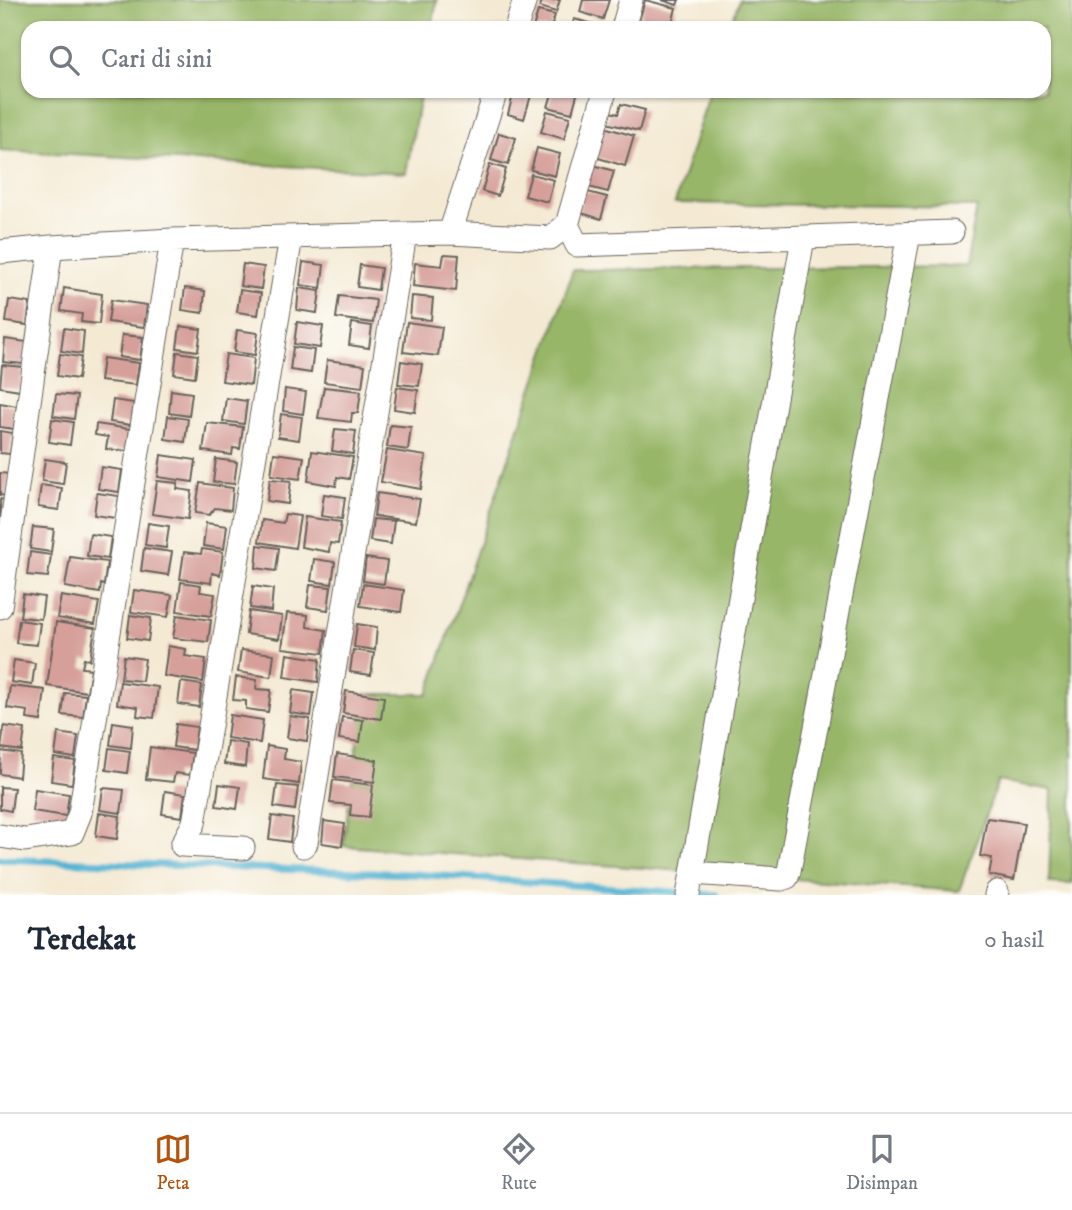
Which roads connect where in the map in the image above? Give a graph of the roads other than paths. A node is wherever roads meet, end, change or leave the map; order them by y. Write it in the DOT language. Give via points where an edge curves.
graph roads {
  1 [pos="525,0"];
  2 [pos="631,0"];
  3 [pos="518,21"];
  4 [pos="625,21"];
  5 [pos="494,98"];
  6 [pos="603,98"];
  7 [pos="567,225"];
  8 [pos="952,232"];
  9 [pos="405,233"];
  10 [pos="450,233"];
  11 [pos="909,234"];
  12 [pos="291,237"];
  13 [pos="803,238"];
  14 [pos="172,240"];
  15 [pos="51,247"];
  16 [pos="0,252"];
  17 [pos="0,607"];
  18 [pos="0,836"];
  19 [pos="303,846"];
  20 [pos="243,849"];
  21 [pos="690,884"];
  1 -- 3 [label="street"];
  2 -- 4 [label="street"];
  5 -- 10 [label="street"];
  6 -- 7 [label="street"];
  7 -- 10 [label="street" via="550,238"];
  7 -- 13 [label="street" via="577,245"];
  8 -- 11 [label="street"];
  9 -- 10 [label="street"];
  9 -- 12 [label="street"];
  9 -- 19 [label="street"];
  11 -- 13 [label="street"];
  11 -- 21 [label="street" via="787,877"];
  12 -- 14 [label="street"];
  12 -- 20 [label="street" via="194,823 182,845"];
  13 -- 21 [label="street"];
  14 -- 15 [label="street"];
  14 -- 18 [label="street" via="80,814 72,833 25,840"];
  15 -- 16 [label="street"];
  15 -- 17 [label="street"];
}
